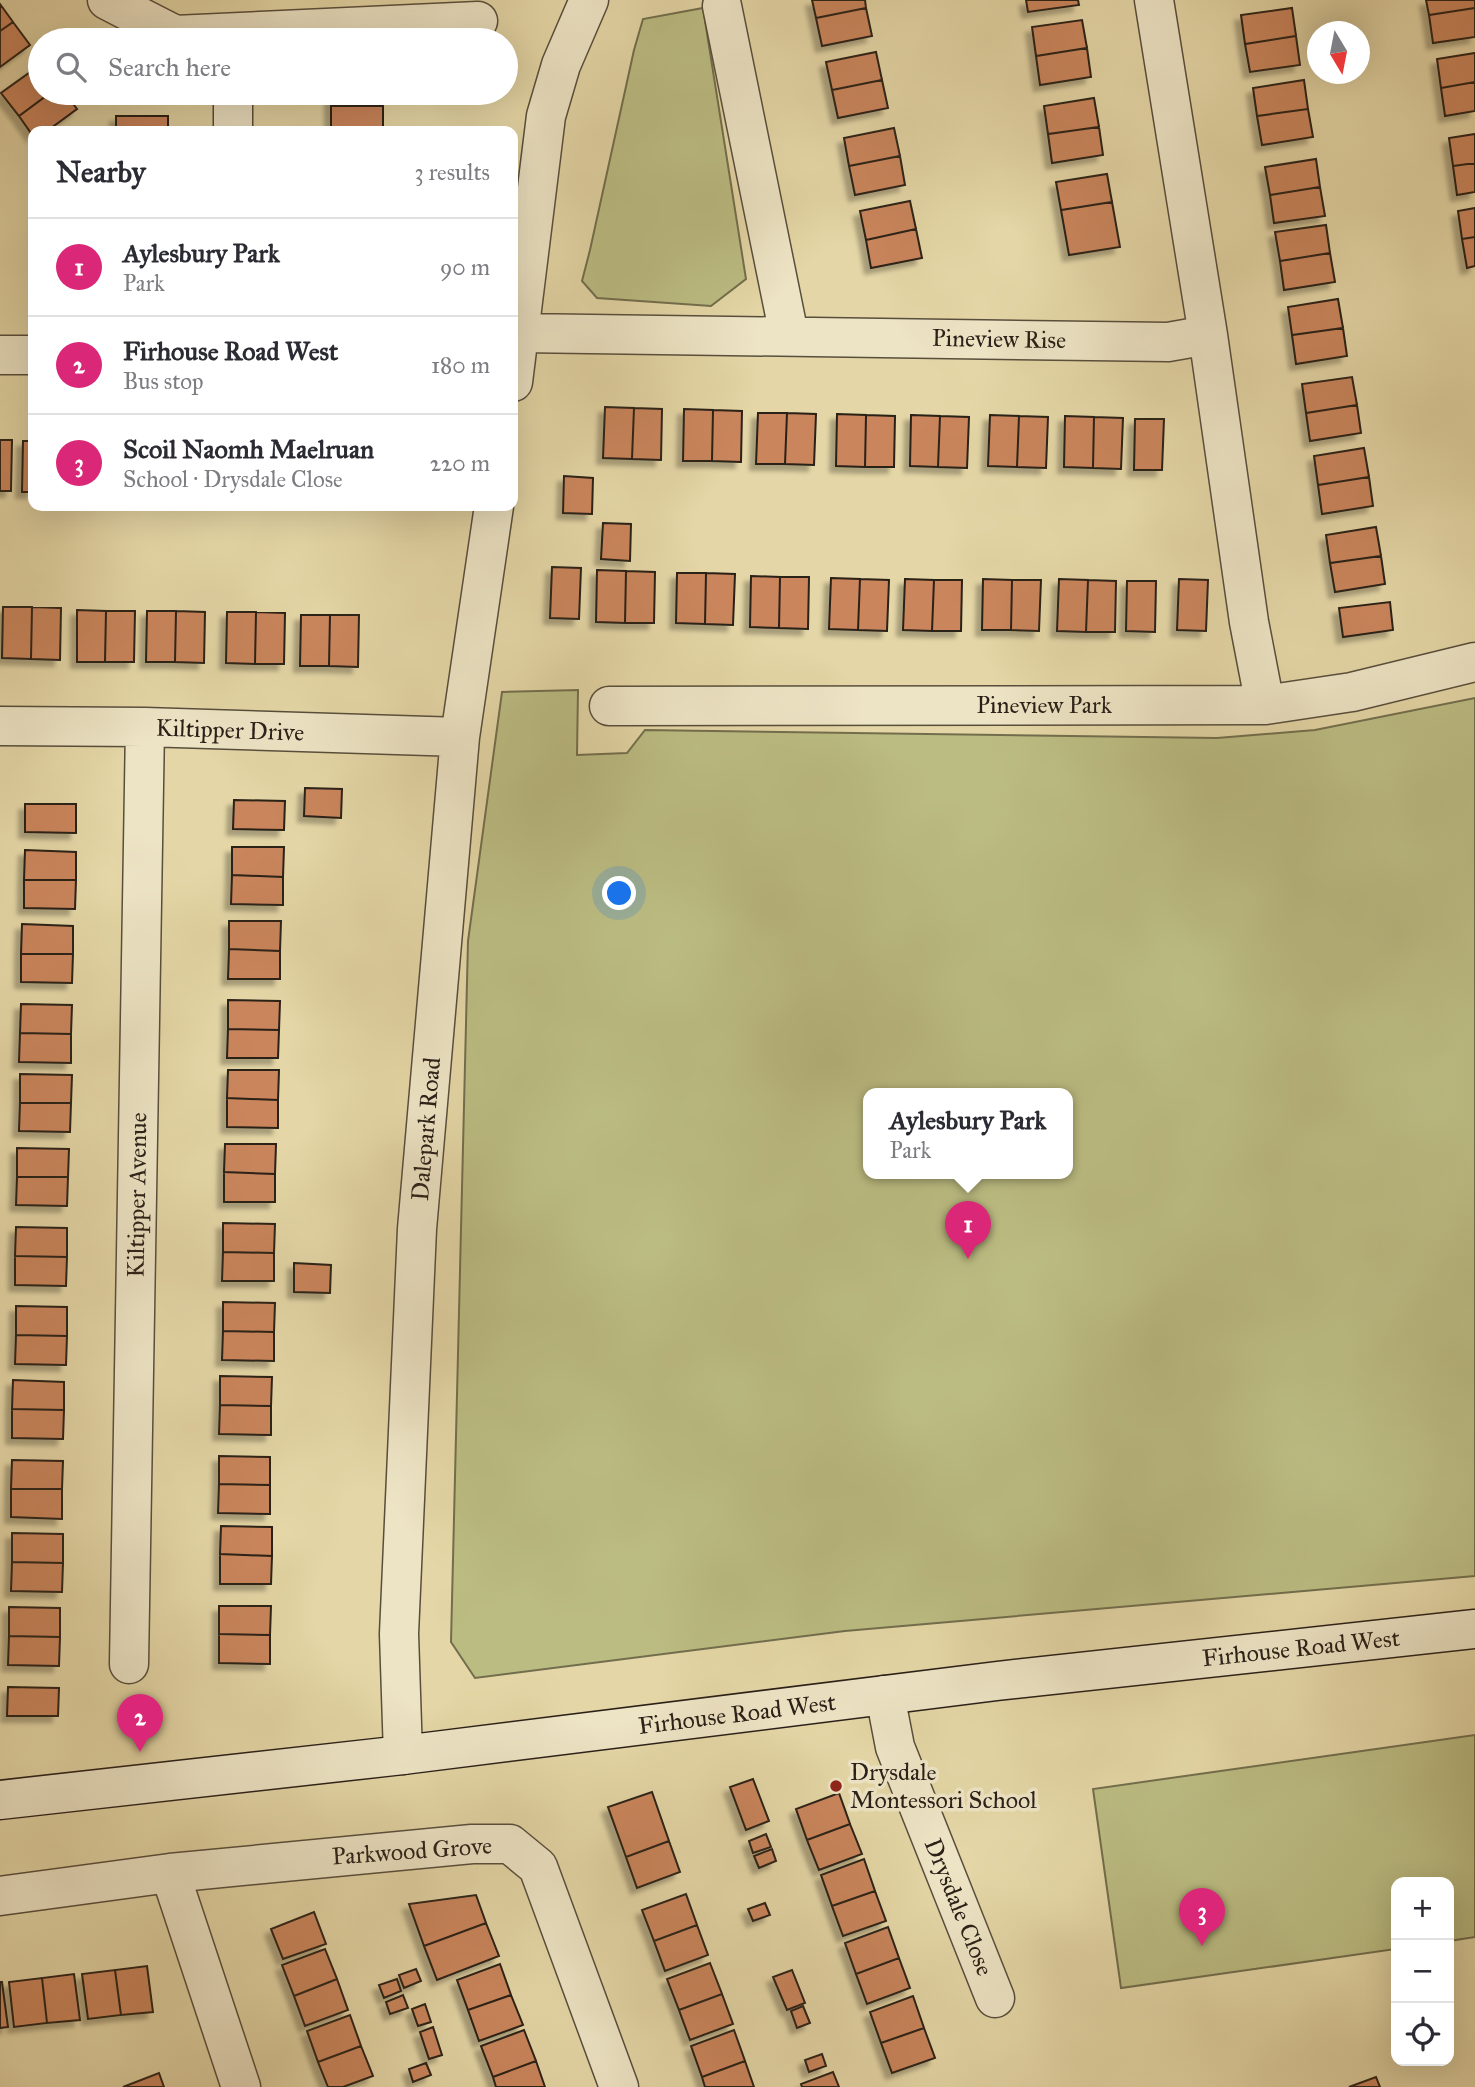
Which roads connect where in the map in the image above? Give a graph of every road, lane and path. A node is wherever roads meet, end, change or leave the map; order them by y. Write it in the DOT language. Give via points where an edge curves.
graph roads {
  1 [pos="107,0"];
  2 [pos="589,0"];
  3 [pos="1154,0"];
  4 [pos="722,6"];
  5 [pos="478,21"];
  6 [pos="161,28"];
  7 [pos="370,28"];
  8 [pos="233,105"];
  9 [pos="233,126"];
  10 [pos="520,332"];
  11 [pos="789,335"];
  12 [pos="1208,335"];
  13 [pos="518,346"];
  14 [pos="0,355"];
  15 [pos="28,355"];
  16 [pos="493,511"];
  17 [pos="1475,662"];
  18 [pos="1265,705"];
  19 [pos="609,706"];
  20 [pos="0,726"];
  21 [pos="145,727"];
  22 [pos="460,737"];
  23 [pos="1475,1629"];
  24 [pos="129,1664"];
  25 [pos="885,1695"];
  26 [pos="403,1755"];
  27 [pos="0,1800"];
  28 [pos="170,1873"];
  29 [pos="0,1896"];
  30 [pos="995,1998"];
  31 [pos="241,2087"];
  32 [pos="619,2087"];
  1 -- 6 [label="street"];
  2 -- 10 [label="street" via="546,116"];
  3 -- 12 [label="street"];
  4 -- 11 [label="street"];
  5 -- 7 [label="street"];
  8 -- 9 [label="street"];
  10 -- 11 [label="street, Pineview Rise"];
  10 -- 13 [label="street"];
  11 -- 12 [label="street, Pineview Rise" via="1168,342"];
  12 -- 18 [label="street"];
  14 -- 15 [label="street"];
  16 -- 22 [label="street, Dalepark Road"];
  17 -- 18 [label="street, Pineview Park" via="1352,692"];
  18 -- 19 [label="street, Pineview Park"];
  20 -- 21 [label="street, Kiltipper Drive"];
  21 -- 22 [label="street, Kiltipper Drive"];
  21 -- 24 [label="street, Kiltipper Avenue"];
  22 -- 26 [label="street, Dalepark Road" via="417,1229 400,1634"];
  23 -- 25 [label="street, Firhouse Road West"];
  25 -- 26 [label="street, Firhouse Road West"];
  25 -- 30 [label="street, Drysdale Close" via="895,1747"];
  26 -- 27 [label="street, Firhouse Road West"];
  28 -- 29 [label="street, Parkwood Grove"];
  28 -- 31 [label="street"];
  28 -- 32 [label="street, Parkwood Grove" via="510,1844 538,1867"];
}
